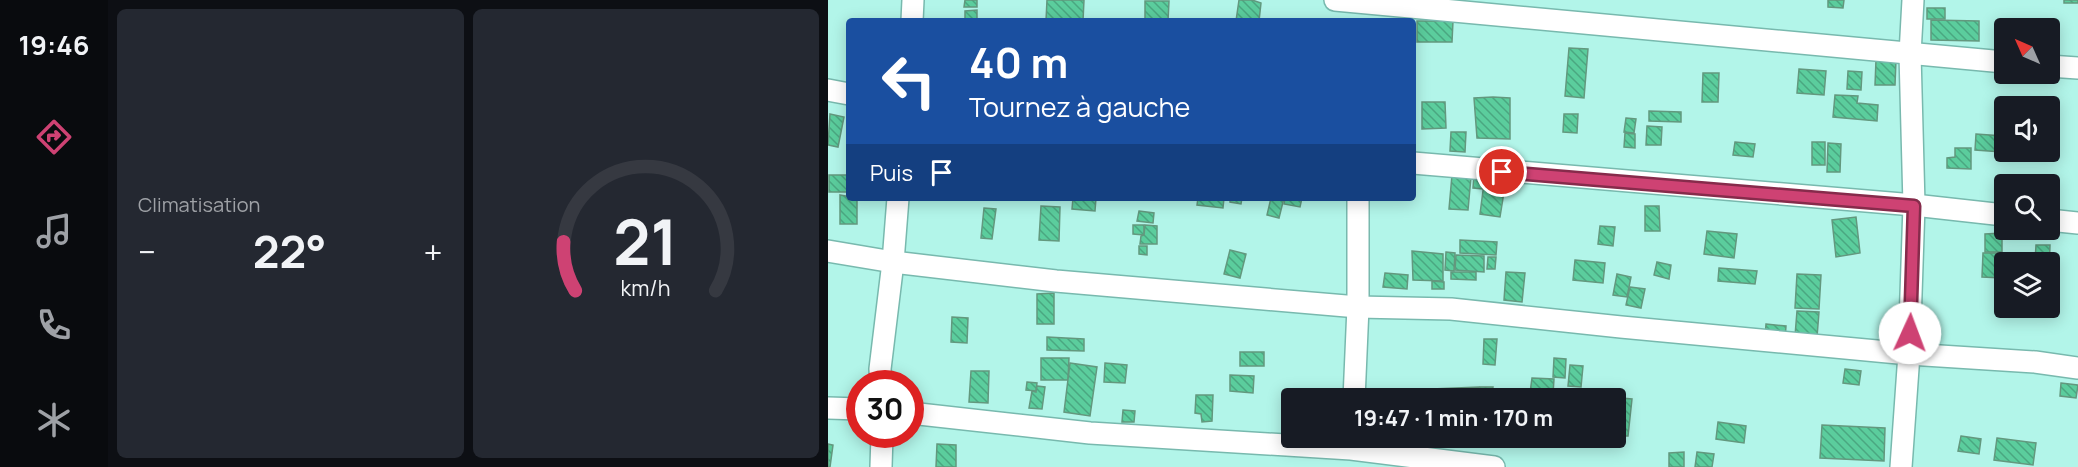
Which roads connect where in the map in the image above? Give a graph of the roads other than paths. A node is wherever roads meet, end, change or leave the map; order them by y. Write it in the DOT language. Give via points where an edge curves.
graph roads {
  1 [pos="913,0"];
  2 [pos="1335,0"];
  3 [pos="1913,0"];
  4 [pos="1375,8"];
  5 [pos="912,18"];
  6 [pos="1910,54"];
  7 [pos="1994,61"];
  8 [pos="2060,67"];
  9 [pos="2078,68"];
  10 [pos="828,90"];
  11 [pos="846,93"];
  12 [pos="1416,163"];
  13 [pos="898,201"];
  14 [pos="1358,201"];
  15 [pos="1914,206"];
  16 [pos="1994,214"];
  17 [pos="2060,221"];
  18 [pos="2078,223"];
  19 [pos="828,251"];
  20 [pos="893,262"];
  21 [pos="1358,307"];
  22 [pos="1909,354"];
  23 [pos="2078,368"];
  24 [pos="880,370"];
  25 [pos="1354,388"];
  26 [pos="828,408"];
  27 [pos="846,409"];
  28 [pos="924,415"];
  29 [pos="882,448"];
  30 [pos="1351,451"];
  31 [pos="881,467"];
  32 [pos="1494,467"];
  33 [pos="1901,467"];
  1 -- 5 [label="street"];
  2 -- 4 [label="street"];
  3 -- 6 [label="street"];
  4 -- 6 [label="street" via="1592,22"];
  6 -- 7 [label="street"];
  6 -- 15 [label="street"];
  8 -- 9 [label="street"];
  10 -- 11 [label="street"];
  12 -- 15 [label="street"];
  13 -- 20 [label="street"];
  14 -- 21 [label="street"];
  15 -- 16 [label="street"];
  15 -- 22 [label="street"];
  17 -- 18 [label="street"];
  19 -- 20 [label="street"];
  20 -- 21 [label="street" via="1056,281"];
  20 -- 24 [label="street"];
  21 -- 22 [label="street" via="1451,309"];
  21 -- 25 [label="street"];
  22 -- 23 [label="street"];
  22 -- 33 [label="street"];
  26 -- 27 [label="street"];
  28 -- 30 [label="street" via="1090,434"];
  29 -- 31 [label="street"];
  30 -- 32 [label="street"];
}
